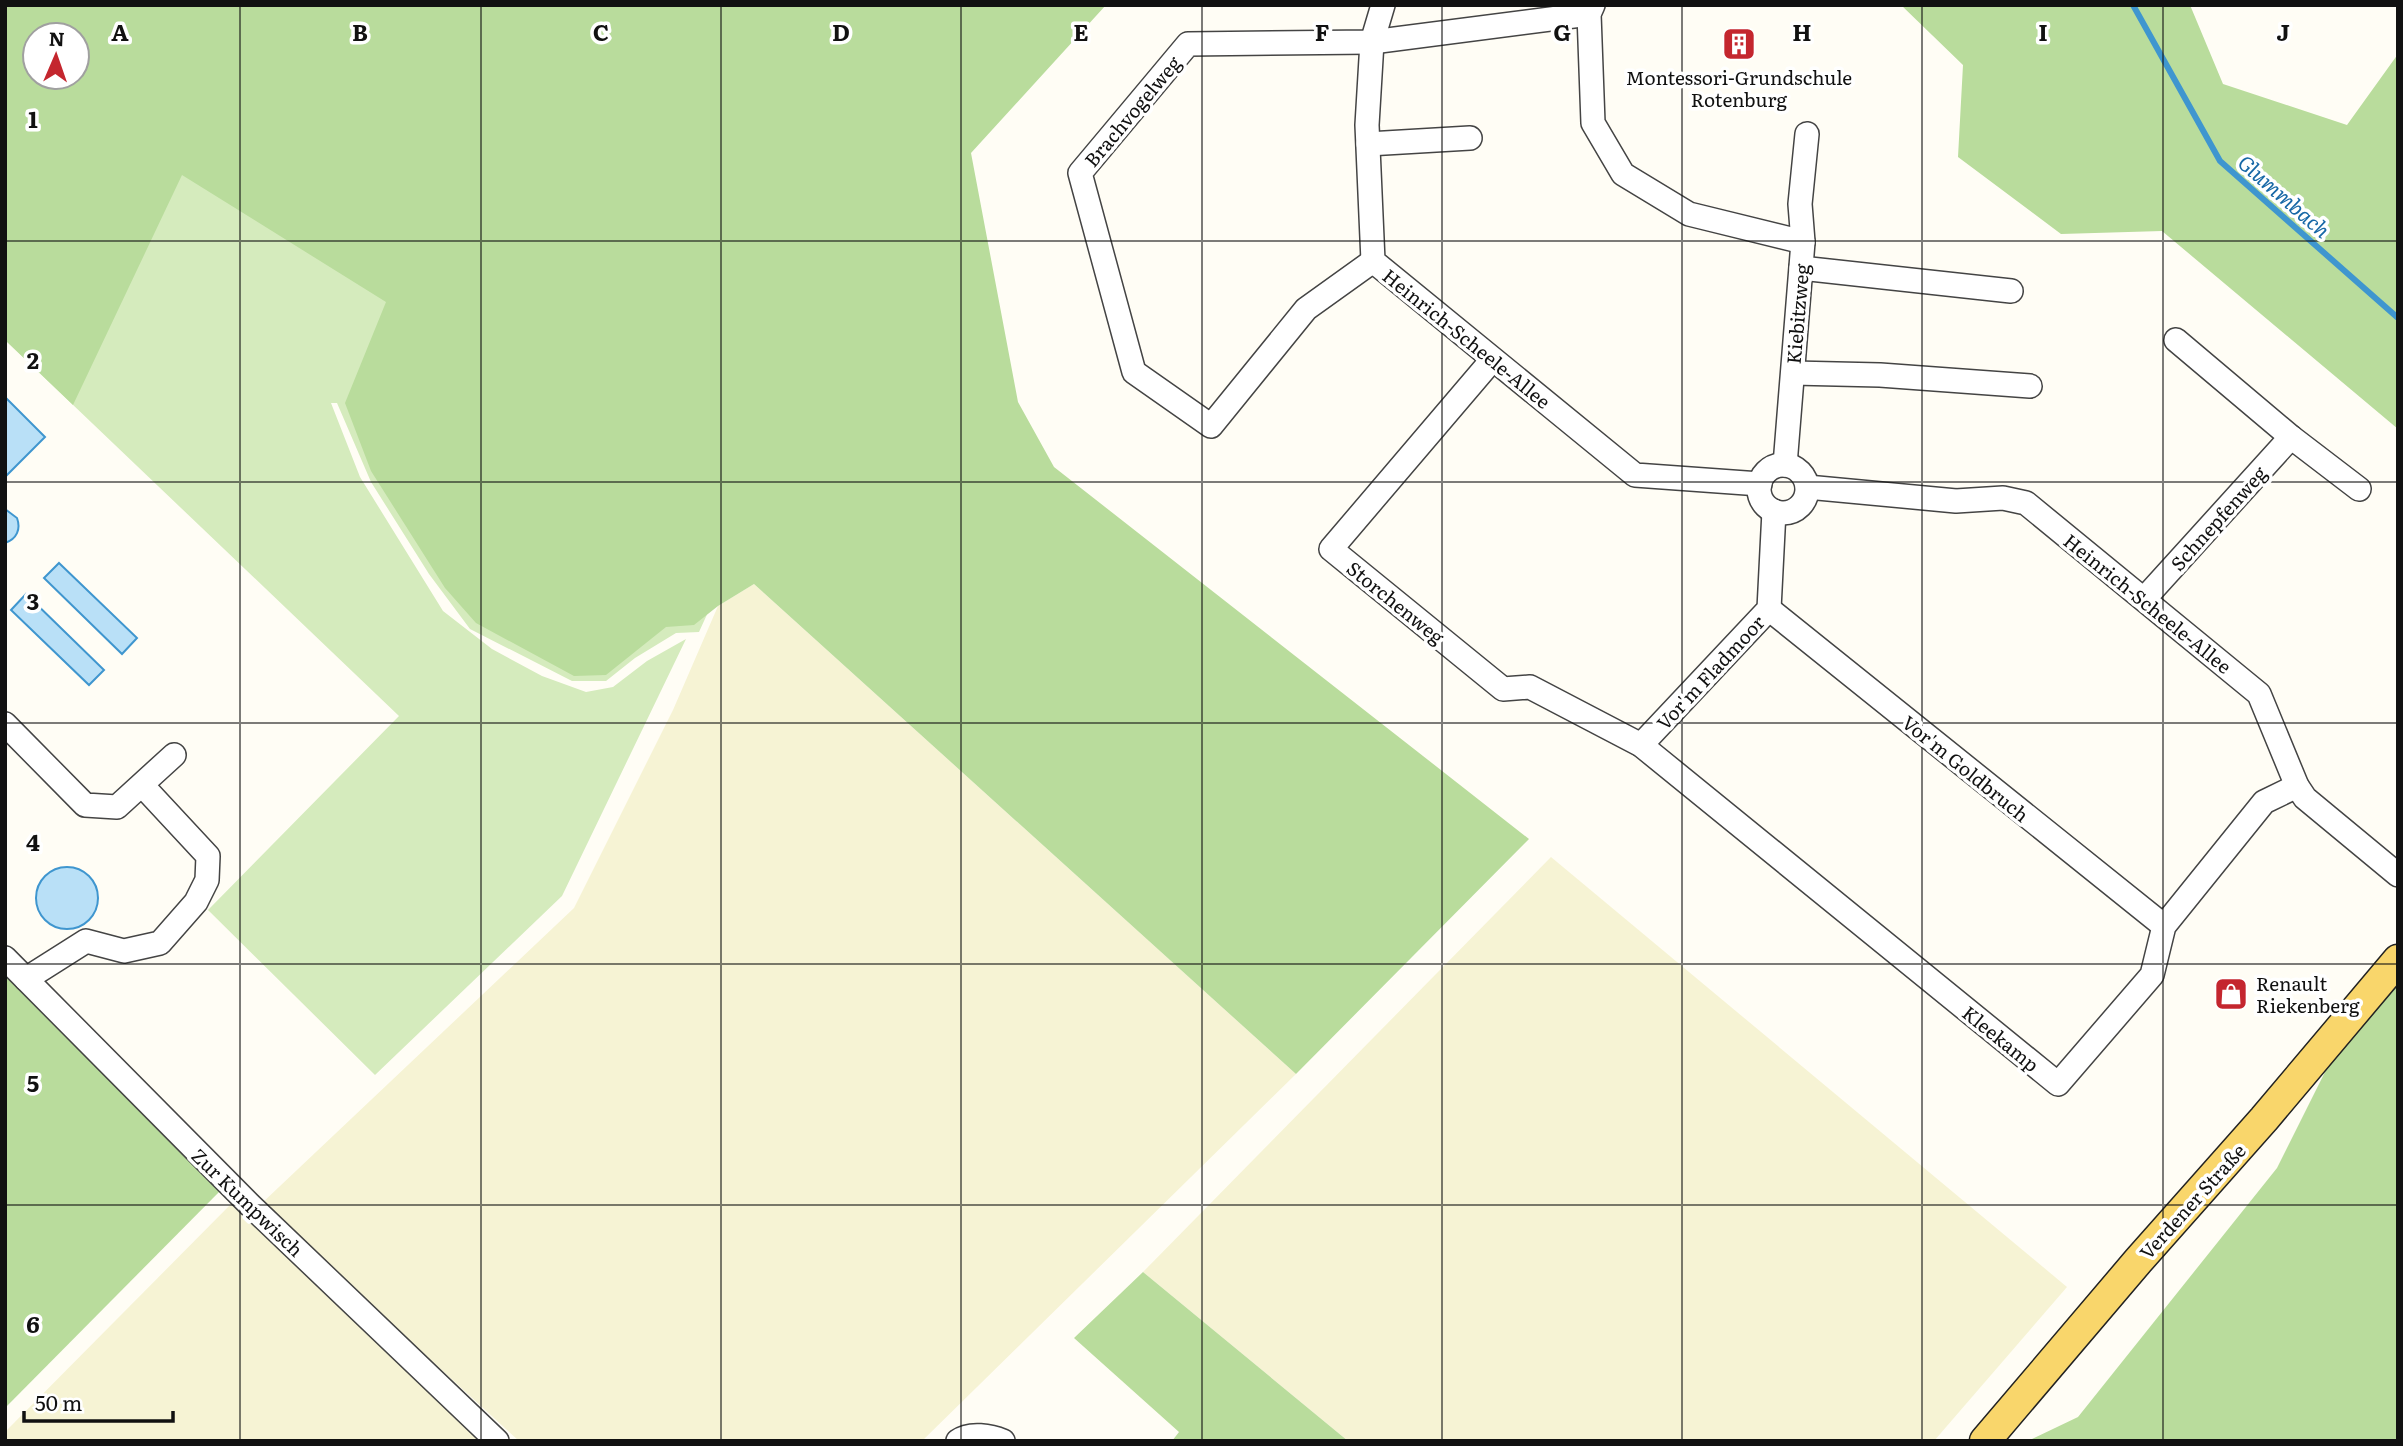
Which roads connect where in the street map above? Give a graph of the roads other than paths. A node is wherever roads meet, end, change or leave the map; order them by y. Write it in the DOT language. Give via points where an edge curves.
graph roads {
  1 [pos="1383,5"];
  2 [pos="1591,10"];
  3 [pos="1372,42"];
  4 [pos="1807,134"];
  5 [pos="1470,138"];
  6 [pos="1368,144"];
  7 [pos="1803,242"];
  8 [pos="1373,261"];
  9 [pos="1801,268"];
  10 [pos="2011,291"];
  11 [pos="2176,340"];
  12 [pos="1492,360"];
  13 [pos="1793,373"];
  14 [pos="2030,386"];
  15 [pos="2291,437"];
  16 [pos="1785,466"];
  17 [pos="1760,484"];
  18 [pos="1807,487"];
  19 [pos="2359,489"];
  20 [pos="1774,512"];
  21 [pos="2145,598"];
  22 [pos="1769,609"];
  23 [pos="5,724"];
  24 [pos="1642,745"];
  25 [pos="174,755"];
  26 [pos="142,785"];
  27 [pos="2297,786"];
  28 [pos="2398,875"];
  29 [pos="2164,926"];
  30 [pos="5,958"];
  31 [pos="2398,960"];
  32 [pos="26,979"];
  33 [pos="497,1441"];
  34 [pos="958,1441"];
  35 [pos="1003,1441"];
  36 [pos="1985,1441"];
  1 -- 3 [label="street"];
  2 -- 3 [label="street, Brachvogelweg"];
  2 -- 7 [label="street, Kiebitzweg" via="1593,123 1623,174 1689,214"];
  3 -- 6 [label="street, Heinrich-Scheele-Allee"];
  3 -- 8 [label="street, Brachvogelweg" via="1188,44 1080,173 1134,372 1211,426 1306,309"];
  4 -- 7 [label="street" via="1800,204"];
  5 -- 6 [label="street"];
  6 -- 8 [label="street, Heinrich-Scheele-Allee"];
  7 -- 9 [label="street, Kiebitzweg"];
  8 -- 12 [label="street, Heinrich-Scheele-Allee"];
  9 -- 10 [label="street"];
  9 -- 13 [label="street, Kiebitzweg"];
  11 -- 15 [label="street"];
  12 -- 17 [label="street, Heinrich-Scheele-Allee" via="1635,475"];
  12 -- 24 [label="street, Storchenweg" via="1331,549 1503,689 1530,687"];
  13 -- 14 [label="street"];
  13 -- 16 [label="street, Kiebitzweg"];
  15 -- 19 [label="street"];
  15 -- 21 [label="street, Schnepfenweg"];
  16 -- 17 [label="street" via="1768,471"];
  16 -- 18 [label="street" via="1799,472"];
  17 -- 20 [label="street" via="1760,497"];
  18 -- 20 [label="street" via="1798,507"];
  18 -- 21 [label="street, Heinrich-Scheele-Allee" via="2026,503"];
  20 -- 22 [label="street, Vor'm Fladmoor"];
  21 -- 27 [label="street, Heinrich-Scheele-Allee" via="2259,694"];
  22 -- 24 [label="street, Vor'm Fladmoor"];
  22 -- 29 [label="street, Vor'm Goldbruch"];
  23 -- 26 [label="street" via="85,805 117,807"];
  24 -- 29 [label="street, Kleekamp" via="2058,1084 2152,975"];
  25 -- 26 [label="street"];
  26 -- 32 [label="street" via="208,856 208,880 196,902 160,943 124,951 86,941"];
  27 -- 28 [label="street, Heinrich-Scheele-Allee" via="2305,798"];
  27 -- 29 [label="street, Kleekamp" via="2264,802"];
  30 -- 32 [label="street, Zur Kumpwisch"];
  31 -- 36 [label="main road, Verdener Straße"];
  32 -- 33 [label="street, Zur Kumpwisch" via="250,1205"];
  34 -- 35 [label="street" via="991,1436"];
}
